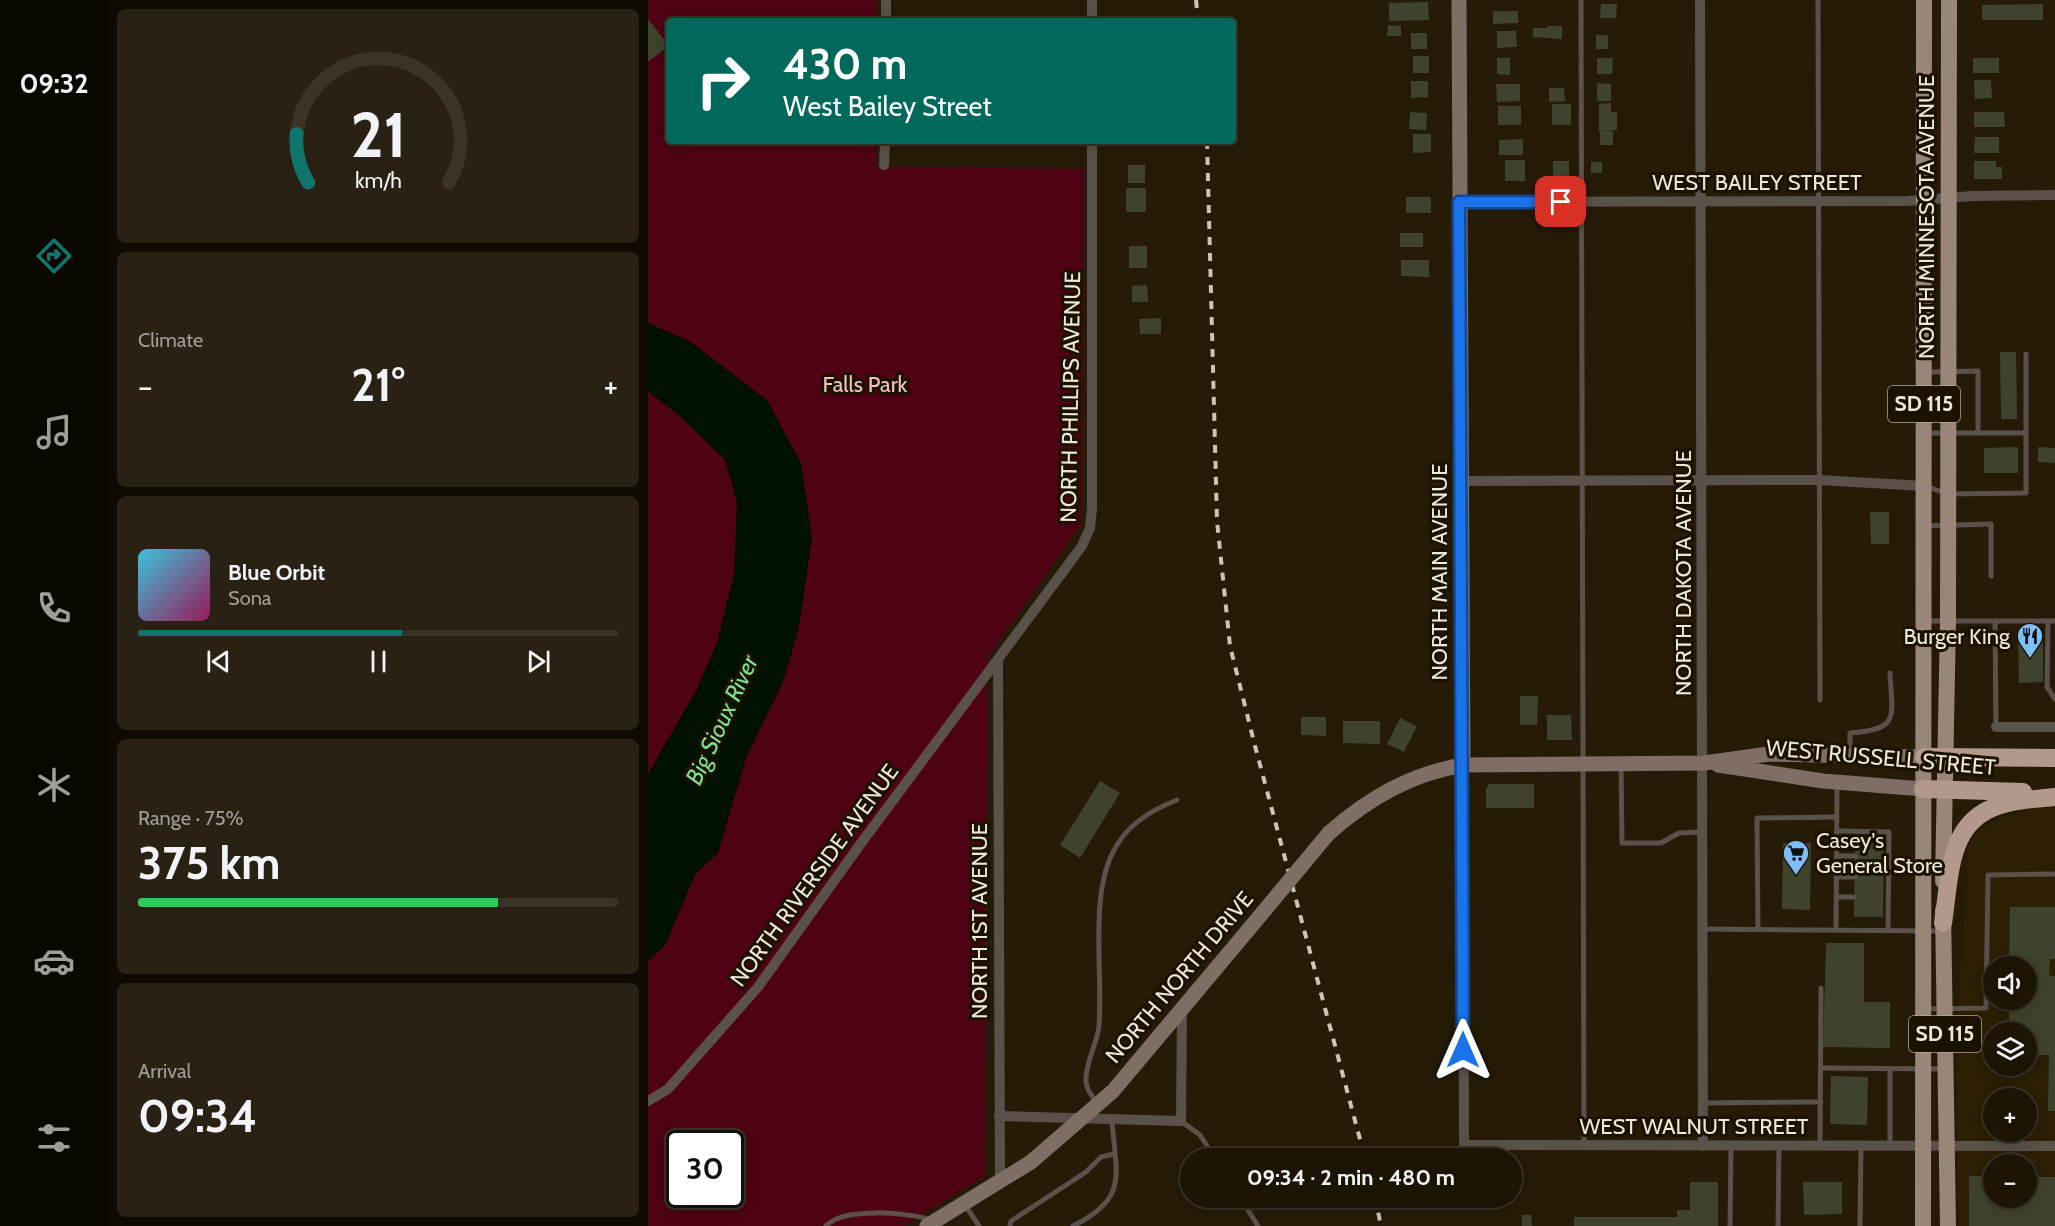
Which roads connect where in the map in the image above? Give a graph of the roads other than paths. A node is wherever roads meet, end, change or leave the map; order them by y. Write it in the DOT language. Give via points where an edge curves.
graph roads {
  1 [pos="886,0"];
  2 [pos="1092,0"];
  3 [pos="1459,0"];
  4 [pos="1581,0"];
  5 [pos="1700,0"];
  6 [pos="1818,0"];
  7 [pos="1924,0"];
  8 [pos="1949,0"];
  9 [pos="886,18"];
  10 [pos="1092,18"];
  11 [pos="885,144"];
  12 [pos="1092,144"];
  13 [pos="884,165"];
  14 [pos="2055,195"];
  15 [pos="1948,197"];
  16 [pos="1925,198"];
  17 [pos="1818,201"];
  18 [pos="1459,202"];
  19 [pos="1580,202"];
  20 [pos="1701,202"];
  21 [pos="2026,354"];
  22 [pos="1924,372"];
  23 [pos="1948,372"];
  24 [pos="1924,433"];
  25 [pos="1948,433"];
  26 [pos="2026,433"];
  27 [pos="1978,434"];
  28 [pos="1702,480"];
  29 [pos="1819,480"];
  30 [pos="1461,481"];
  31 [pos="1582,481"];
  32 [pos="1924,486"];
  33 [pos="1948,494"];
  34 [pos="1948,525"];
  35 [pos="1924,526"];
  36 [pos="1991,576"];
  37 [pos="1924,621"];
  38 [pos="1948,621"];
  39 [pos="1995,621"];
  40 [pos="2048,621"];
  41 [pos="2055,621"];
  42 [pos="998,660"];
  43 [pos="1890,673"];
  44 [pos="2055,699"];
  45 [pos="1820,700"];
  46 [pos="1996,727"];
  47 [pos="2055,727"];
  48 [pos="1850,756"];
  49 [pos="1924,757"];
  50 [pos="1946,757"];
  51 [pos="2055,758"];
  52 [pos="1582,763"];
  53 [pos="1704,763"];
  54 [pos="1621,764"];
  55 [pos="1463,765"];
  56 [pos="1837,782"];
  57 [pos="1923,789"];
  58 [pos="1945,791"];
  59 [pos="2055,791"];
  60 [pos="2055,797"];
  61 [pos="1177,800"];
  62 [pos="1837,817"];
  63 [pos="1837,831"];
  64 [pos="1703,832"];
  65 [pos="1837,856"];
  66 [pos="1855,856"];
  67 [pos="2055,874"];
  68 [pos="1836,877"];
  69 [pos="1855,877"];
  70 [pos="1836,897"];
  71 [pos="1854,897"];
  72 [pos="1943,927"];
  73 [pos="1703,929"];
  74 [pos="1758,929"];
  75 [pos="1836,929"];
  76 [pos="1888,930"];
  77 [pos="1923,931"];
  78 [pos="1821,988"];
  79 [pos="1945,1008"];
  80 [pos="1923,1009"];
  81 [pos="1182,1010"];
  82 [pos="1821,1068"];
  83 [pos="1890,1069"];
  84 [pos="1923,1069"];
  85 [pos="1946,1069"];
  86 [pos="648,1101"];
  87 [pos="1821,1102"];
  88 [pos="1703,1103"];
  89 [pos="1098,1104"];
  90 [pos="999,1116"];
  91 [pos="1082,1118"];
  92 [pos="1112,1121"];
  93 [pos="1181,1121"];
  94 [pos="1464,1145"];
  95 [pos="1584,1145"];
  96 [pos="1779,1145"];
  97 [pos="1820,1145"];
  98 [pos="1861,1145"];
  99 [pos="1890,1145"];
  100 [pos="1924,1145"];
  101 [pos="1947,1145"];
  102 [pos="1703,1146"];
  103 [pos="1731,1146"];
  104 [pos="2055,1146"];
  105 [pos="1208,1148"];
  106 [pos="1114,1154"];
  107 [pos="1000,1181"];
  108 [pos="964,1204"];
  109 [pos="1247,1208"];
  110 [pos="931,1224"];
  111 [pos="826,1226"];
  112 [pos="979,1226"];
  113 [pos="1010,1226"];
  114 [pos="1073,1226"];
  115 [pos="1258,1226"];
  116 [pos="1730,1226"];
  117 [pos="1778,1226"];
  118 [pos="1860,1226"];
  119 [pos="1923,1226"];
  120 [pos="1948,1226"];
  1 -- 9 [label="street"];
  2 -- 10 [label="street"];
  3 -- 18 [label="main road, NORTH MAIN AVENUE"];
  4 -- 19 [label="lane"];
  5 -- 20 [label="street, NORTH DAKOTA AVENUE"];
  6 -- 17 [label="lane"];
  7 -- 16 [label="main road, NORTH MINNESOTA AVENUE / SD 115"];
  8 -- 15 [label="main road, NORTH MINNESOTA AVENUE / SD 115"];
  11 -- 13 [label="street"];
  12 -- 42 [label="street, NORTH PHILLIPS AVENUE" via="1090,528 1082,546"];
  14 -- 15 [label="street, WEST BAILEY STREET"];
  15 -- 16 [label="street, WEST BAILEY STREET"];
  15 -- 23 [label="main road, NORTH MINNESOTA AVENUE / SD 115"];
  16 -- 17 [label="street, WEST BAILEY STREET"];
  16 -- 22 [label="main road, NORTH MINNESOTA AVENUE / SD 115"];
  17 -- 20 [label="street, WEST BAILEY STREET"];
  17 -- 29 [label="lane"];
  18 -- 19 [label="street, WEST BAILEY STREET"];
  18 -- 30 [label="main road, NORTH MAIN AVENUE"];
  19 -- 20 [label="street, WEST BAILEY STREET"];
  19 -- 31 [label="lane"];
  20 -- 28 [label="street, NORTH DAKOTA AVENUE"];
  21 -- 26 [label="lane"];
  22 -- 23 [label="lane"];
  22 -- 24 [label="main road, NORTH MINNESOTA AVENUE / SD 115"];
  23 -- 25 [label="main road, NORTH MINNESOTA AVENUE / SD 115"];
  23 -- 27 [label="lane" via="1978,371"];
  24 -- 25 [label="lane"];
  24 -- 32 [label="main road, NORTH MINNESOTA AVENUE / SD 115"];
  25 -- 27 [label="lane"];
  25 -- 33 [label="main road, NORTH MINNESOTA AVENUE / SD 115"];
  26 -- 27 [label="lane"];
  26 -- 33 [label="lane" via="2026,493"];
  28 -- 29 [label="street"];
  28 -- 31 [label="street"];
  28 -- 53 [label="street, NORTH DAKOTA AVENUE"];
  29 -- 32 [label="street"];
  29 -- 45 [label="lane"];
  30 -- 31 [label="street"];
  30 -- 55 [label="main road, NORTH MAIN AVENUE"];
  31 -- 52 [label="lane"];
  32 -- 33 [label="lane"];
  32 -- 35 [label="main road, NORTH MINNESOTA AVENUE / SD 115"];
  33 -- 34 [label="main road, NORTH MINNESOTA AVENUE / SD 115"];
  34 -- 35 [label="lane"];
  34 -- 36 [label="lane" via="1991,524"];
  34 -- 38 [label="main road, NORTH MINNESOTA AVENUE / SD 115"];
  35 -- 37 [label="main road, NORTH MINNESOTA AVENUE / SD 115"];
  37 -- 38 [label="lane"];
  37 -- 49 [label="main road, NORTH MINNESOTA AVENUE / SD 115"];
  38 -- 39 [label="lane"];
  38 -- 50 [label="main road, NORTH MINNESOTA AVENUE / SD 115"];
  39 -- 40 [label="lane"];
  39 -- 46 [label="lane"];
  40 -- 41 [label="lane"];
  40 -- 44 [label="lane" via="2047,687"];
  42 -- 86 [label="street, NORTH RIVERSIDE AVENUE" via="758,987 675,1082"];
  42 -- 90 [label="street, NORTH 1ST AVENUE"];
  43 -- 48 [label="lane" via="1892,717 1886,726 1850,733"];
  46 -- 47 [label="street, WEST RUSSELL STREET"];
  48 -- 49 [label="main road, WEST RUSSELL STREET"];
  48 -- 53 [label="main road, WEST RUSSELL STREET" via="1769,754"];
  49 -- 50 [label="highway, WEST RUSSELL STREET"];
  49 -- 57 [label="main road, NORTH MINNESOTA AVENUE / SD 115"];
  50 -- 51 [label="highway, WEST RUSSELL STREET"];
  50 -- 58 [label="main road, NORTH MINNESOTA AVENUE / SD 115"];
  52 -- 54 [label="main road, WEST RUSSELL STREET"];
  52 -- 55 [label="main road, WEST RUSSELL STREET"];
  52 -- 95 [label="lane"];
  53 -- 54 [label="main road, WEST RUSSELL STREET"];
  53 -- 56 [label="main road, WEST RUSSELL STREET"];
  53 -- 64 [label="street, NORTH DAKOTA AVENUE"];
  54 -- 64 [label="lane" via="1622,843 1661,843 1679,833"];
  55 -- 81 [label="main road, NORTH NORTH DRIVE, bridge" via="1438,769 1392,787 1355,810 1329,833"];
  55 -- 94 [label="street, NORTH MAIN AVENUE"];
  56 -- 57 [label="main road, WEST RUSSELL STREET"];
  56 -- 62 [label="lane"];
  57 -- 58 [label="highway, WEST RUSSELL STREET"];
  57 -- 77 [label="main road, NORTH MINNESOTA AVENUE / SD 115"];
  58 -- 59 [label="highway, WEST RUSSELL STREET"];
  58 -- 72 [label="main road, NORTH MINNESOTA AVENUE / SD 115"];
  60 -- 72 [label="highway" via="2008,803 1971,819 1954,849"];
  61 -- 89 [label="lane" via="1140,818 1127,830 1111,855 1102,885 1099,1026 1086,1079"];
  62 -- 63 [label="lane"];
  62 -- 74 [label="lane" via="1757,818"];
  63 -- 65 [label="lane"];
  63 -- 76 [label="lane" via="1888,832"];
  64 -- 73 [label="street, NORTH DAKOTA AVENUE"];
  65 -- 66 [label="lane"];
  65 -- 68 [label="lane"];
  67 -- 79 [label="lane" via="1988,875 1986,1008"];
  68 -- 69 [label="lane"];
  68 -- 70 [label="lane"];
  70 -- 71 [label="lane"];
  70 -- 75 [label="lane"];
  72 -- 77 [label="lane"];
  72 -- 79 [label="main road, NORTH MINNESOTA AVENUE / SD 115"];
  73 -- 74 [label="lane"];
  73 -- 88 [label="street, NORTH DAKOTA AVENUE"];
  74 -- 75 [label="lane"];
  75 -- 76 [label="lane"];
  76 -- 77 [label="lane"];
  77 -- 80 [label="main road, NORTH MINNESOTA AVENUE / SD 115"];
  78 -- 82 [label="lane"];
  79 -- 80 [label="lane"];
  79 -- 85 [label="main road, NORTH MINNESOTA AVENUE / SD 115"];
  80 -- 84 [label="main road, NORTH MINNESOTA AVENUE / SD 115"];
  81 -- 89 [label="main road, NORTH NORTH DRIVE"];
  81 -- 93 [label="street"];
  82 -- 83 [label="lane"];
  82 -- 87 [label="lane"];
  83 -- 84 [label="lane"];
  83 -- 99 [label="lane"];
  84 -- 85 [label="lane"];
  84 -- 100 [label="main road, NORTH MINNESOTA AVENUE / SD 115"];
  85 -- 101 [label="main road, NORTH MINNESOTA AVENUE / SD 115"];
  87 -- 88 [label="lane"];
  87 -- 97 [label="lane"];
  88 -- 102 [label="street, NORTH DAKOTA AVENUE"];
  89 -- 91 [label="main road, NORTH NORTH DRIVE"];
  90 -- 91 [label="street"];
  90 -- 107 [label="street, NORTH 1ST AVENUE"];
  91 -- 92 [label="street"];
  91 -- 107 [label="main road, NORTH NORTH DRIVE" via="1031,1162"];
  92 -- 93 [label="street"];
  92 -- 106 [label="lane"];
  93 -- 105 [label="lane" via="1200,1135"];
  94 -- 95 [label="street, WEST WALNUT STREET"];
  95 -- 102 [label="street, WEST WALNUT STREET"];
  96 -- 97 [label="street, WEST WALNUT STREET"];
  96 -- 103 [label="street, WEST WALNUT STREET"];
  96 -- 117 [label="lane"];
  97 -- 98 [label="street, WEST WALNUT STREET"];
  98 -- 99 [label="street, WEST WALNUT STREET"];
  98 -- 118 [label="lane"];
  99 -- 100 [label="street, WEST WALNUT STREET"];
  100 -- 101 [label="street, WEST WALNUT STREET"];
  100 -- 119 [label="main road, NORTH MINNESOTA AVENUE / SD 115"];
  101 -- 104 [label="street, WEST WALNUT STREET"];
  101 -- 120 [label="main road, NORTH MINNESOTA AVENUE / SD 115"];
  102 -- 103 [label="street, WEST WALNUT STREET"];
  103 -- 116 [label="lane"];
  106 -- 113 [label="lane" via="1101,1157 1086,1172 1011,1221"];
  106 -- 114 [label="lane" via="1116,1179 1111,1200"];
  107 -- 108 [label="main road, NORTH NORTH DRIVE"];
  108 -- 110 [label="main road, NORTH NORTH DRIVE"];
  108 -- 112 [label="lane"];
  109 -- 115 [label="lane"];
  110 -- 111 [label="lane" via="912,1215 849,1214"];
}
